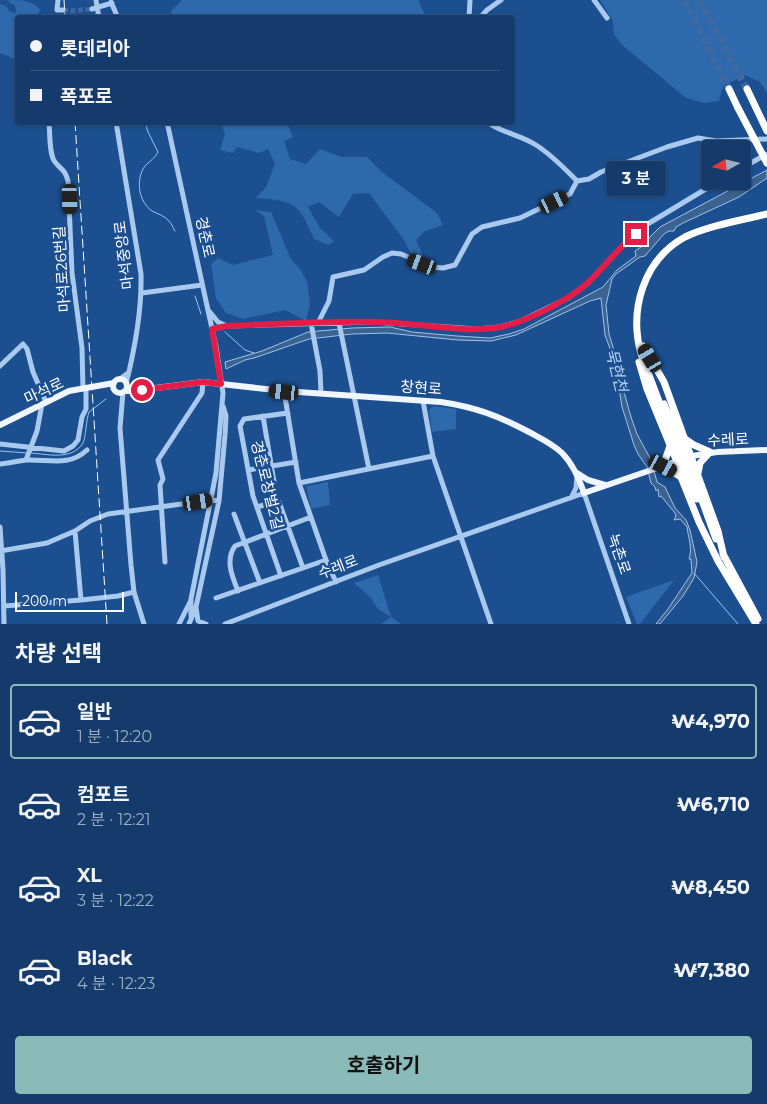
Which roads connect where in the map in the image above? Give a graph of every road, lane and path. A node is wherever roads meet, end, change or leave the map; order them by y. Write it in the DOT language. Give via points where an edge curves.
graph roads {
  1 [pos="58,0"];
  2 [pos="96,0"];
  3 [pos="470,0"];
  4 [pos="501,0"];
  5 [pos="594,0"];
  6 [pos="111,2"];
  7 [pos="95,9"];
  8 [pos="58,15"];
  9 [pos="98,15"];
  10 [pos="117,15"];
  11 [pos="469,15"];
  12 [pos="483,15"];
  13 [pos="607,18"];
  14 [pos="746,89"];
  15 [pos="730,90"];
  16 [pos="49,125"];
  17 [pos="117,125"];
  18 [pos="168,125"];
  19 [pos="491,125"];
  20 [pos="767,130"];
  21 [pos="767,139"];
  22 [pos="767,154"];
  23 [pos="751,163"];
  24 [pos="767,163"];
  25 [pos="577,182"];
  26 [pos="704,190"];
  27 [pos="767,214"];
  28 [pos="767,219"];
  29 [pos="202,285"];
  30 [pos="142,293"];
  31 [pos="208,309"];
  32 [pos="311,323"];
  33 [pos="318,323"];
  34 [pos="339,325"];
  35 [pos="227,326"];
  36 [pos="212,329"];
  37 [pos="643,346"];
  38 [pos="0,366"];
  39 [pos="130,370"];
  40 [pos="120,379"];
  41 [pos="203,382"];
  42 [pos="114,383"];
  43 [pos="221,384"];
  44 [pos="100,386"];
  45 [pos="84,389"];
  46 [pos="123,392"];
  47 [pos="284,392"];
  48 [pos="321,393"];
  49 [pos="355,396"];
  50 [pos="423,401"];
  51 [pos="44,403"];
  52 [pos="223,403"];
  53 [pos="288,413"];
  54 [pos="263,416"];
  55 [pos="0,425"];
  56 [pos="684,438"];
  57 [pos="0,444"];
  58 [pos="74,447"];
  59 [pos="676,447"];
  60 [pos="30,448"];
  61 [pos="87,450"];
  62 [pos="767,450"];
  63 [pos="710,452"];
  64 [pos="80,454"];
  65 [pos="433,456"];
  66 [pos="692,456"];
  67 [pos="27,458"];
  68 [pos="296,462"];
  69 [pos="677,462"];
  70 [pos="0,464"];
  71 [pos="271,466"];
  72 [pos="663,466"];
  73 [pos="369,469"];
  74 [pos="248,470"];
  75 [pos="576,473"];
  76 [pos="686,473"];
  77 [pos="698,473"];
  78 [pos="274,482"];
  79 [pos="299,482"];
  80 [pos="605,486"];
  81 [pos="584,493"];
  82 [pos="571,498"];
  83 [pos="212,500"];
  84 [pos="219,501"];
  85 [pos="257,507"];
  86 [pos="162,508"];
  87 [pos="127,511"];
  88 [pos="234,514"];
  89 [pos="311,517"];
  90 [pos="288,525"];
  91 [pos="0,527"];
  92 [pos="75,531"];
  93 [pos="265,533"];
  94 [pos="461,537"];
  95 [pos="244,541"];
  96 [pos="1,551"];
  97 [pos="724,556"];
  98 [pos="326,560"];
  99 [pos="165,562"];
  100 [pos="303,568"];
  101 [pos="281,576"];
  102 [pos="336,582"];
  103 [pos="260,583"];
  104 [pos="238,591"];
  105 [pos="134,592"];
  106 [pos="216,598"];
  107 [pos="191,599"];
  108 [pos="80,600"];
  109 [pos="4,606"];
  110 [pos="196,607"];
  111 [pos="191,616"];
  112 [pos="758,622"];
  113 [pos="4,624"];
  114 [pos="144,624"];
  115 [pos="179,624"];
  116 [pos="189,624"];
  117 [pos="206,624"];
  118 [pos="225,624"];
  119 [pos="491,624"];
  120 [pos="629,624"];
  121 [pos="765,624"];
  1 -- 8 [label="street"];
  2 -- 7 [label="street"];
  3 -- 11 [label="street"];
  4 -- 12 [label="street"];
  5 -- 13 [label="street"];
  6 -- 7 [label="street"];
  6 -- 10 [label="street"];
  7 -- 9 [label="street"];
  14 -- 20 [label="highway"];
  15 -- 24 [label="highway, bridge"];
  16 -- 45 [label="street, 마석로26번길" via="54,162 66,173 68,181 72,274"];
  17 -- 30 [label="street, 마석중앙로" via="140,260"];
  18 -- 29 [label="street, 경춘로"];
  19 -- 25 [label="street" via="536,144"];
  21 -- 25 [label="street" via="716,141 698,138"];
  22 -- 23 [label="street"];
  25 -- 33 [label="street" via="570,194 520,218 482,227 472,234 455,265 432,267 392,253 364,270 333,277 329,301"];
  26 -- 34 [label="street" via="646,226 626,242 587,284 568,298 521,321 476,329 394,322"];
  27 -- 59 [label="highway" via="685,238 663,254 646,279 636,322 637,340"];
  28 -- 37 [label="highway" via="702,235 685,242 665,258 649,280 643,296 639,327"];
  29 -- 30 [label="street"];
  29 -- 31 [label="street, 경춘로"];
  30 -- 39 [label="street, 마석중앙로"];
  31 -- 35 [label="street" via="218,322"];
  31 -- 36 [label="street, 경춘로"];
  32 -- 33 [label="street"];
  32 -- 35 [label="street"];
  32 -- 48 [label="street"];
  33 -- 34 [label="street"];
  34 -- 49 [label="street"];
  35 -- 36 [label="street"];
  36 -- 43 [label="street, 경춘로"];
  37 -- 56 [label="highway" via="664,382"];
  37 -- 59 [label="highway"];
  38 -- 51 [label="street" via="23,344"];
  39 -- 40 [label="street"];
  39 -- 46 [label="street, 마석중앙로"];
  40 -- 42 [label="main road"];
  40 -- 46 [label="main road"];
  41 -- 43 [label="main road"];
  41 -- 46 [label="main road"];
  41 -- 86 [label="street" via="202,393 158,460 163,479 160,485"];
  42 -- 44 [label="main road, 마석로"];
  42 -- 46 [label="main road"];
  43 -- 47 [label="main road, 창현로"];
  43 -- 52 [label="street"];
  44 -- 45 [label="main road, 마석로"];
  44 -- 46 [label="main road"];
  45 -- 51 [label="main road, 마석로" via="69,391"];
  45 -- 58 [label="street, 마석로26번길" via="86,409"];
  46 -- 87 [label="street, 마석중앙로" via="120,428"];
  47 -- 48 [label="main road, 창현로"];
  47 -- 53 [label="street"];
  48 -- 49 [label="main road, 창현로"];
  49 -- 50 [label="main road, 창현로"];
  49 -- 73 [label="street"];
  50 -- 65 [label="street"];
  50 -- 75 [label="main road, 창현로" via="465,405 503,418 562,452"];
  51 -- 55 [label="main road, 마석로"];
  51 -- 60 [label="street"];
  52 -- 83 [label="street"];
  52 -- 84 [label="street" via="226,416"];
  53 -- 54 [label="street, 경춘로창벌2길"];
  53 -- 68 [label="street"];
  54 -- 71 [label="street, 경춘로창벌2길"];
  54 -- 74 [label="street, 경춘로창벌2길" via="241,422"];
  56 -- 63 [label="highway"];
  56 -- 66 [label="highway"];
  57 -- 60 [label="street"];
  58 -- 60 [label="street" via="64,451"];
  58 -- 64 [label="street"];
  59 -- 69 [label="highway"];
  59 -- 72 [label="highway"];
  59 -- 76 [label="highway, bridge"];
  60 -- 67 [label="street"];
  61 -- 64 [label="street"];
  62 -- 63 [label="main road, 수레로"];
  63 -- 66 [label="main road, 수레로"];
  63 -- 77 [label="highway" via="700,463"];
  64 -- 67 [label="street" via="69,460"];
  65 -- 73 [label="street"];
  65 -- 94 [label="street"];
  66 -- 69 [label="main road, 수레로"];
  66 -- 77 [label="highway"];
  67 -- 70 [label="street"];
  68 -- 71 [label="street"];
  68 -- 79 [label="street"];
  69 -- 72 [label="main road, 수레로"];
  69 -- 76 [label="highway"];
  71 -- 74 [label="street"];
  71 -- 78 [label="street, 경춘로창벌2길"];
  72 -- 76 [label="highway"];
  72 -- 80 [label="main road, 수레로"];
  73 -- 79 [label="street"];
  74 -- 85 [label="street, 경춘로창벌2길"];
  75 -- 80 [label="main road"];
  75 -- 81 [label="main road, 창현로"];
  75 -- 82 [label="street" via="576,488"];
  76 -- 97 [label="highway"];
  76 -- 112 [label="highway" via="716,550 736,591"];
  77 -- 97 [label="highway"];
  79 -- 89 [label="street"];
  80 -- 81 [label="main road, 수레로"];
  81 -- 82 [label="street, 수레로"];
  81 -- 120 [label="street, 녹촌로"];
  82 -- 94 [label="street, 수레로"];
  83 -- 84 [label="street"];
  83 -- 86 [label="street"];
  83 -- 107 [label="street"];
  84 -- 110 [label="street"];
  85 -- 90 [label="street" via="279,502"];
  85 -- 93 [label="street, 경춘로창벌2길"];
  86 -- 87 [label="street"];
  86 -- 99 [label="street"];
  87 -- 92 [label="street" via="101,516"];
  87 -- 105 [label="street, 마석중앙로"];
  88 -- 95 [label="street"];
  89 -- 90 [label="street"];
  89 -- 98 [label="street"];
  90 -- 93 [label="street"];
  90 -- 100 [label="street"];
  91 -- 96 [label="street"];
  92 -- 96 [label="street" via="39,545"];
  92 -- 108 [label="street"];
  93 -- 95 [label="street"];
  93 -- 101 [label="street, 경춘로창벌2길"];
  94 -- 102 [label="street, 수레로"];
  94 -- 119 [label="street"];
  95 -- 103 [label="street"];
  95 -- 104 [label="street" via="235,546 230,555"];
  96 -- 109 [label="street"];
  97 -- 112 [label="highway"];
  98 -- 100 [label="street"];
  98 -- 102 [label="street"];
  100 -- 101 [label="street"];
  101 -- 103 [label="street"];
  102 -- 118 [label="street, 수레로"];
  103 -- 104 [label="street"];
  104 -- 106 [label="street"];
  105 -- 108 [label="street"];
  105 -- 114 [label="street, 마석중앙로"];
  107 -- 111 [label="street"];
  107 -- 115 [label="street"];
  108 -- 109 [label="street"];
  109 -- 113 [label="street"];
  110 -- 111 [label="street"];
  110 -- 117 [label="street" via="198,621"];
  111 -- 116 [label="street"];
  112 -- 121 [label="highway"];
}
